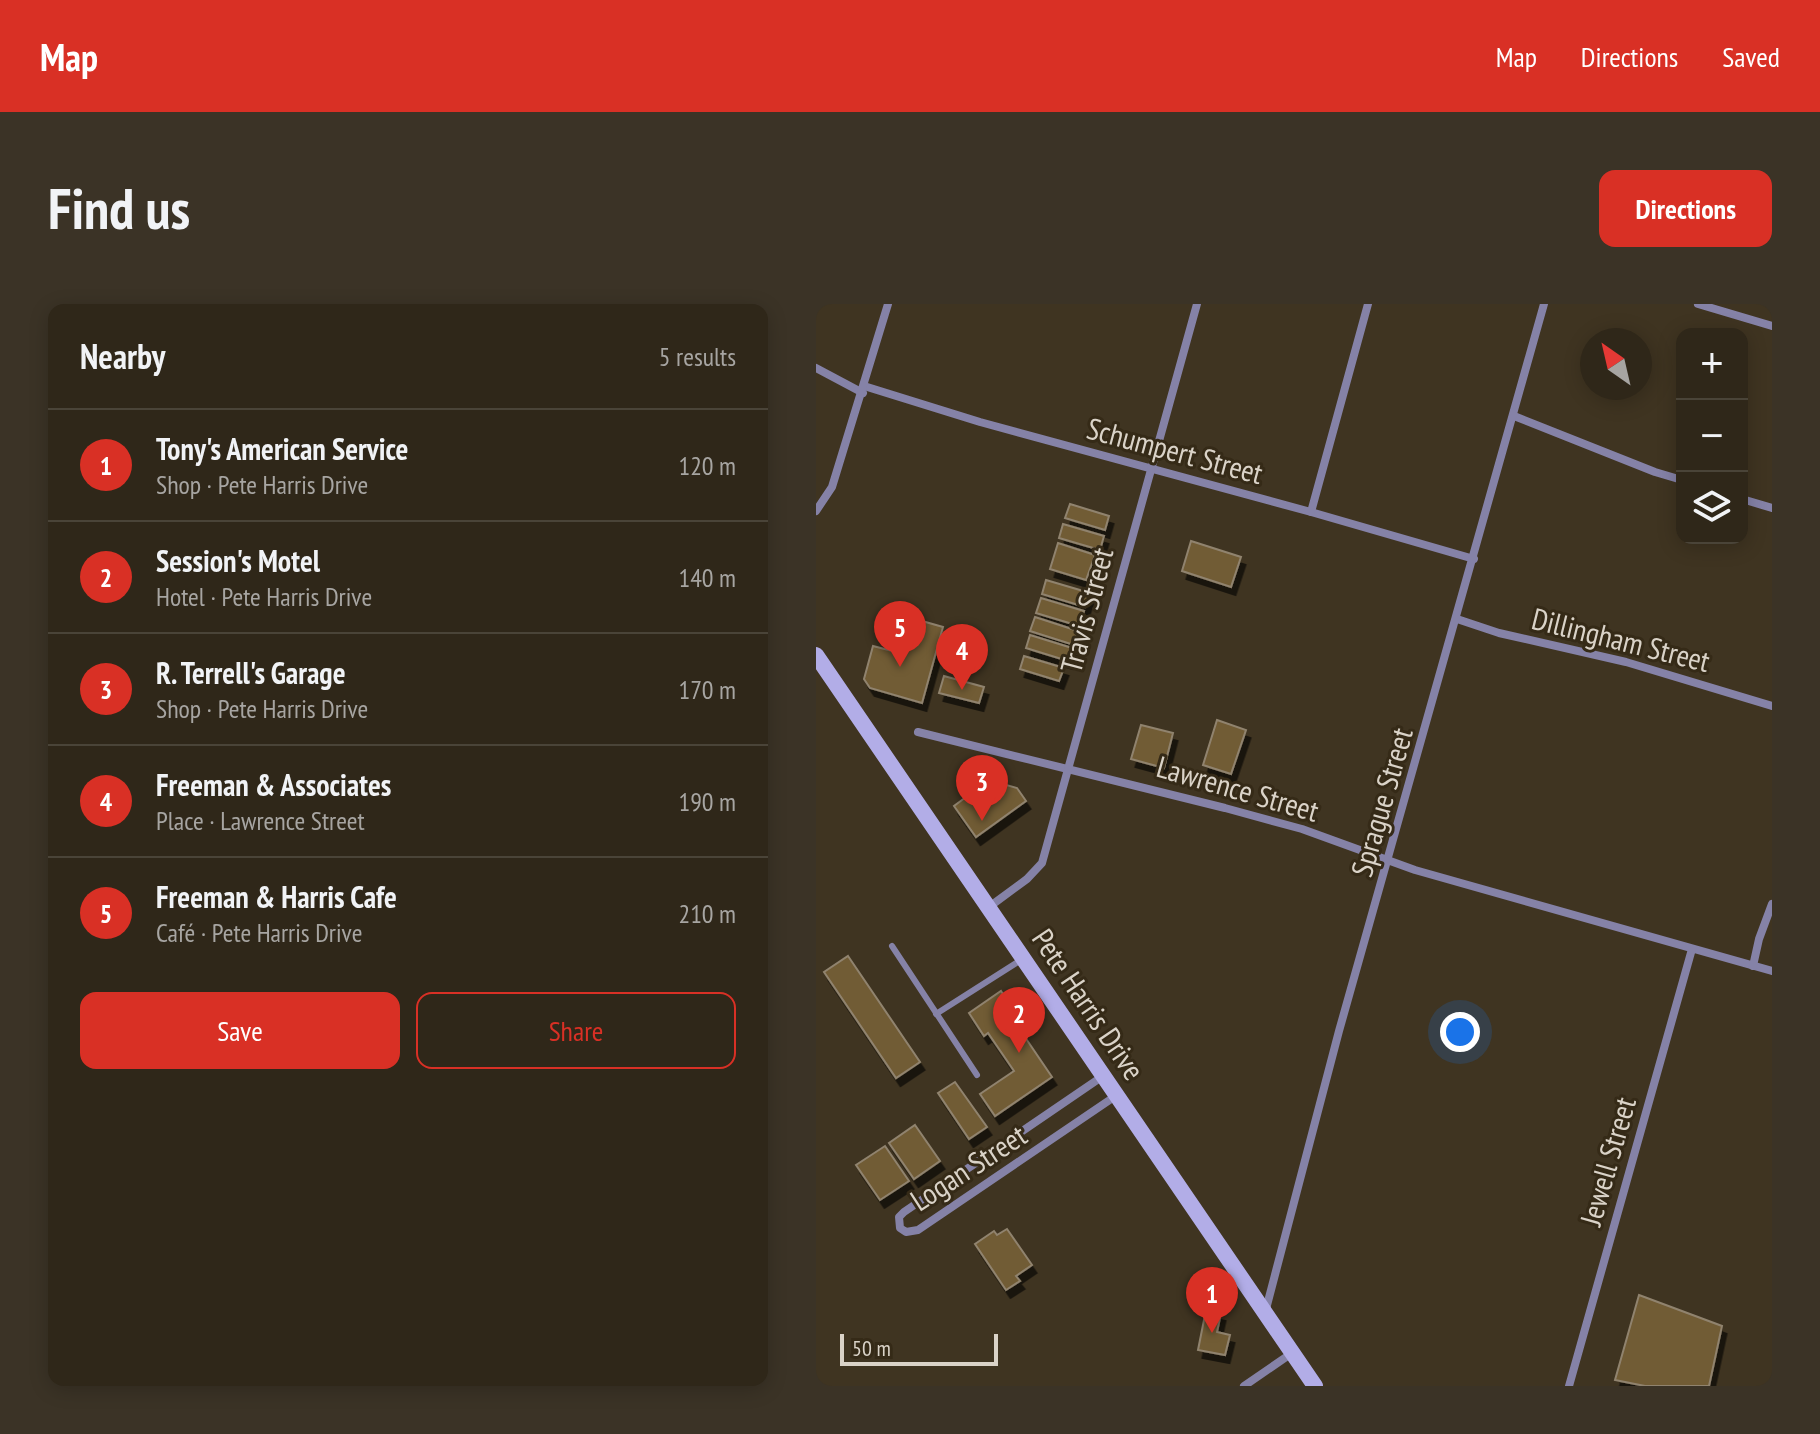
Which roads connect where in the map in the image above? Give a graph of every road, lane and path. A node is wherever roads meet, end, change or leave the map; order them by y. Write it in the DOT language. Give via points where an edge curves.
graph roads {
  1 [pos="888,304"];
  2 [pos="1197,304"];
  3 [pos="1368,304"];
  4 [pos="1544,304"];
  5 [pos="1698,304"];
  6 [pos="1772,326"];
  7 [pos="816,368"];
  8 [pos="864,389"];
  9 [pos="1514,416"];
  10 [pos="1151,468"];
  11 [pos="1676,478"];
  12 [pos="1748,501"];
  13 [pos="1772,508"];
  14 [pos="816,511"];
  15 [pos="1311,512"];
  16 [pos="1474,559"];
  17 [pos="1457,619"];
  18 [pos="816,655"];
  19 [pos="1772,706"];
  20 [pos="918,732"];
  21 [pos="1068,768"];
  22 [pos="1389,860"];
  23 [pos="1772,904"];
  24 [pos="989,907"];
  25 [pos="892,946"];
  26 [pos="1692,949"];
  27 [pos="1024,958"];
  28 [pos="1753,966"];
  29 [pos="1772,971"];
  30 [pos="936,1014"];
  31 [pos="977,1075"];
  32 [pos="1104,1076"];
  33 [pos="1117,1095"];
  34 [pos="1265,1313"];
  35 [pos="1292,1353"];
  36 [pos="1244,1386"];
  37 [pos="1315,1386"];
  38 [pos="1569,1386"];
  1 -- 8 [label="street"];
  2 -- 10 [label="street, Travis Street"];
  3 -- 15 [label="street"];
  4 -- 9 [label="street, Sprague Street"];
  5 -- 6 [label="street"];
  7 -- 8 [label="street, Schumpert Street"];
  8 -- 10 [label="street, Schumpert Street"];
  8 -- 14 [label="street" via="832,487"];
  9 -- 11 [label="street"];
  9 -- 16 [label="street, Sprague Street"];
  10 -- 15 [label="street, Schumpert Street"];
  10 -- 21 [label="street, Travis Street"];
  12 -- 13 [label="street"];
  15 -- 16 [label="street, Schumpert Street"];
  16 -- 17 [label="street, Sprague Street"];
  17 -- 19 [label="street, Dillingham Street"];
  17 -- 22 [label="street, Sprague Street"];
  18 -- 24 [label="main road, Pete Harris Drive"];
  20 -- 21 [label="street, Lawrence Street"];
  21 -- 22 [label="street, Lawrence Street" via="1302,829"];
  21 -- 24 [label="street, Travis Street" via="1042,863"];
  22 -- 26 [label="street, Lawrence Street"];
  22 -- 34 [label="street, Sprague Street"];
  23 -- 28 [label="street"];
  24 -- 27 [label="main road, Pete Harris Drive"];
  25 -- 30 [label="lane"];
  26 -- 28 [label="street, Lawrence Street"];
  26 -- 38 [label="street, Jewell Street"];
  27 -- 30 [label="lane"];
  27 -- 32 [label="main road, Pete Harris Drive"];
  28 -- 29 [label="street, Lawrence Street"];
  30 -- 31 [label="lane"];
  32 -- 33 [label="main road, Pete Harris Drive"];
  32 -- 33 [label="street, Logan Street" via="904,1212 900,1228 918,1230"];
  33 -- 34 [label="main road, Pete Harris Drive"];
  34 -- 35 [label="main road, Pete Harris Drive"];
  35 -- 36 [label="street"];
  35 -- 37 [label="main road, Pete Harris Drive"];
}
